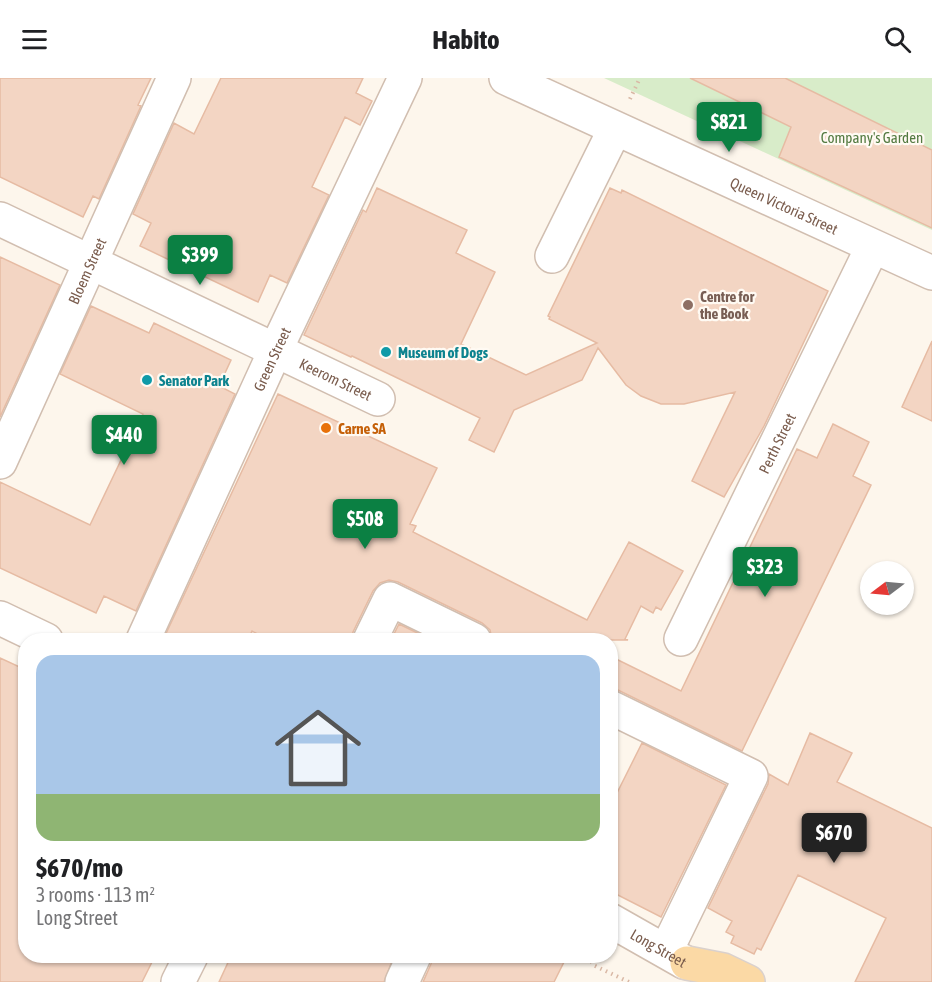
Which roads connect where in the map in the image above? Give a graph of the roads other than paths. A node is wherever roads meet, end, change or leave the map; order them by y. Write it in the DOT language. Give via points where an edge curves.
graph roads {
  1 [pos="174,78"];
  2 [pos="405,78"];
  3 [pos="506,78"];
  4 [pos="615,129"];
  5 [pos="0,219"];
  6 [pos="872,248"];
  7 [pos="552,256"];
  8 [pos="90,264"];
  9 [pos="932,273"];
  10 [pos="276,349"];
  11 [pos="378,399"];
  12 [pos="0,462"];
  13 [pos="0,618"];
  14 [pos="31,633"];
  15 [pos="146,633"];
  16 [pos="373,633"];
  17 [pos="460,633"];
  18 [pos="681,639"];
  19 [pos="618,711"];
  20 [pos="618,925"];
  21 [pos="188,963"];
  22 [pos="411,963"];
  23 [pos="684,966"];
  24 [pos="178,982"];
  25 [pos="402,982"];
  26 [pos="748,982"];
  1 -- 8 [label="street, Bloem Street"];
  2 -- 10 [label="street, Green Street"];
  3 -- 4 [label="street, Queen Victoria Street"];
  4 -- 6 [label="street, Queen Victoria Street"];
  4 -- 7 [label="street"];
  5 -- 8 [label="street, Keerom Street"];
  6 -- 9 [label="street, Queen Victoria Street"];
  6 -- 18 [label="street, Perth Street"];
  8 -- 10 [label="street, Keerom Street"];
  8 -- 12 [label="street, Bloem Street"];
  10 -- 11 [label="street, Keerom Street"];
  10 -- 15 [label="street, Green Street"];
  13 -- 14 [label="street"];
  16 -- 17 [label="street" via="390,599"];
  19 -- 23 [label="street" via="751,776"];
  20 -- 23 [label="street, Long Street"];
  21 -- 24 [label="street"];
  22 -- 25 [label="street"];
  23 -- 26 [label="main road" via="723,970"];
}
